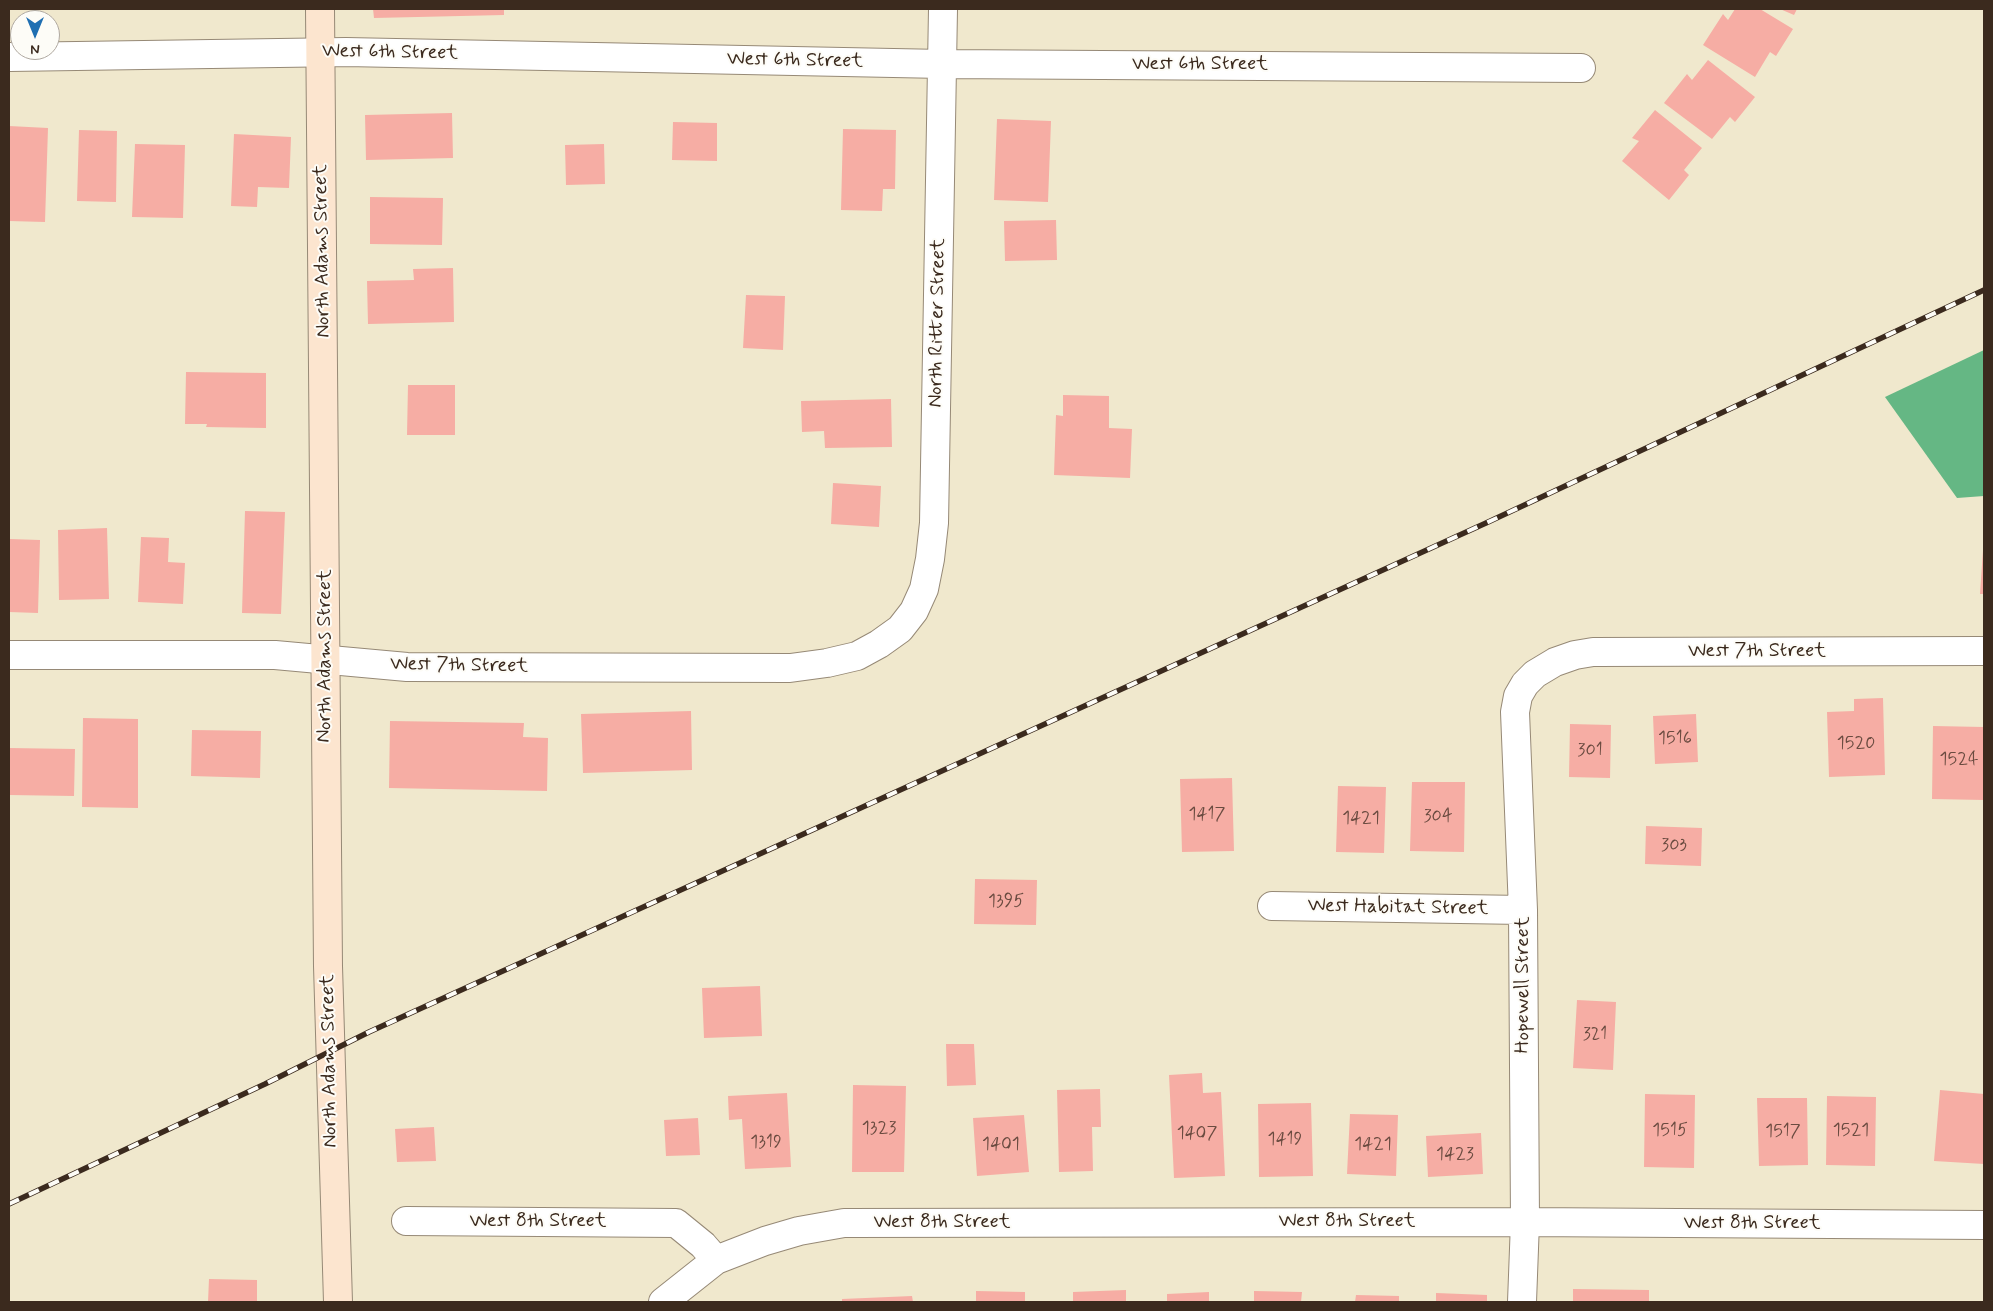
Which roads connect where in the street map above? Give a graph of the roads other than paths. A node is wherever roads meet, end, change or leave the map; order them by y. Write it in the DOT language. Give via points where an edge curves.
graph roads {
  1 [pos="320,9"];
  2 [pos="943,9"];
  3 [pos="321,52"];
  4 [pos="9,56"];
  5 [pos="942,64"];
  6 [pos="1581,68"];
  7 [pos="900,629"];
  8 [pos="1984,651"];
  9 [pos="9,655"];
  10 [pos="326,659"];
  11 [pos="1535,674"];
  12 [pos="1272,906"];
  13 [pos="1523,910"];
  14 [pos="406,1221"];
  15 [pos="1525,1222"];
  16 [pos="1984,1225"];
  17 [pos="716,1260"];
  18 [pos="338,1302"];
  19 [pos="663,1302"];
  20 [pos="1522,1302"];
  1 -- 3 [label="street, North Adams Street"];
  2 -- 5 [label="street, North Ritter Street"];
  3 -- 4 [label="street, West 6th Street"];
  3 -- 5 [label="street, West 6th Street"];
  3 -- 10 [label="street, North Adams Street"];
  5 -- 6 [label="street, West 6th Street"];
  5 -- 7 [label="street, North Ritter Street" via="934,523 924,589 914,611"];
  7 -- 10 [label="street, West 7th Street" via="857,656 790,668 407,667"];
  8 -- 11 [label="street, West 7th Street" via="1593,652 1555,662"];
  9 -- 10 [label="street, West 7th Street" via="275,655"];
  10 -- 18 [label="street, North Adams Street" via="330,1058"];
  11 -- 13 [label="street, Hopewell Street" via="1518,696 1515,712"];
  12 -- 13 [label="street, West Habitat Street"];
  13 -- 15 [label="street, Hopewell Street"];
  14 -- 17 [label="street, West 8th Street" via="676,1223"];
  15 -- 16 [label="street, West 8th Street"];
  15 -- 17 [label="street, West 8th Street" via="844,1224 799,1231"];
  15 -- 20 [label="street, Hopewell Street"];
  17 -- 19 [label="street, West 8th Street"];
}
